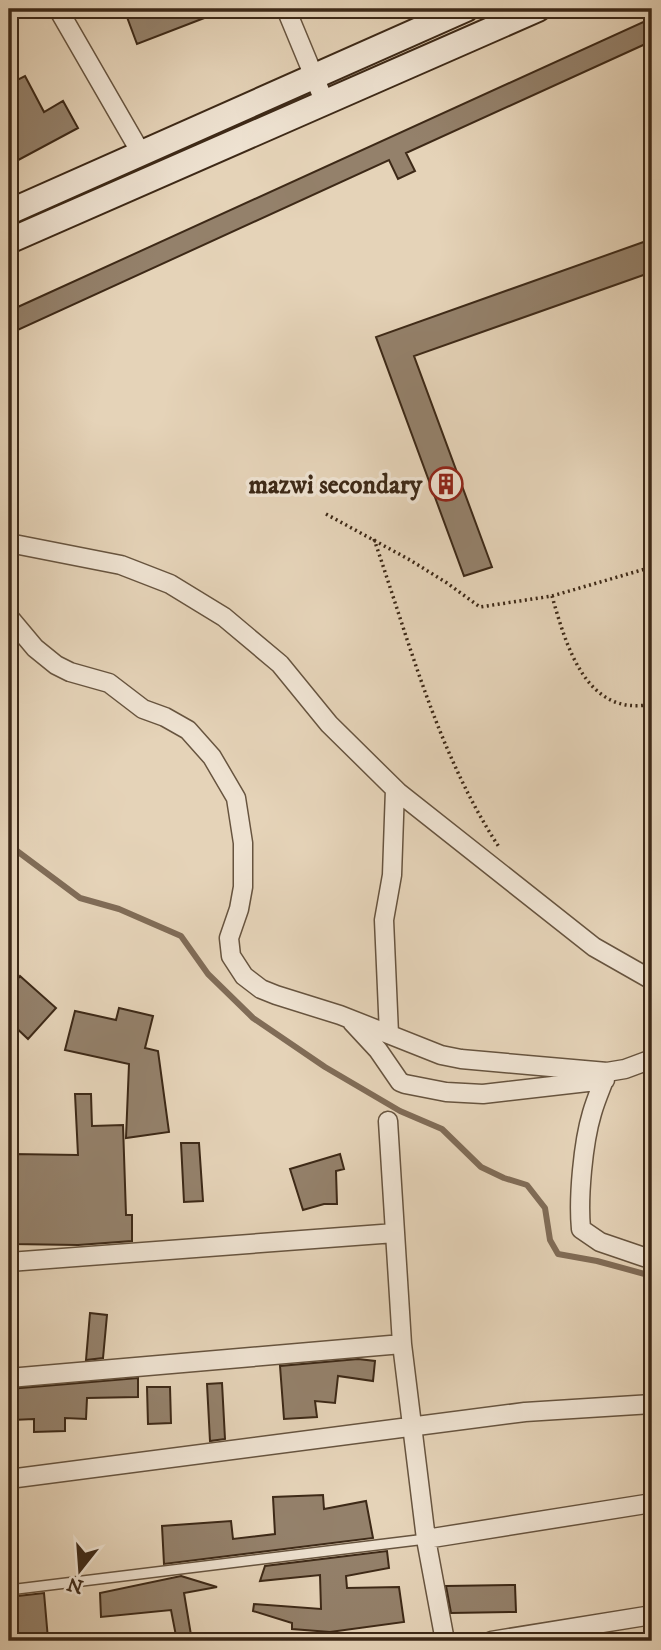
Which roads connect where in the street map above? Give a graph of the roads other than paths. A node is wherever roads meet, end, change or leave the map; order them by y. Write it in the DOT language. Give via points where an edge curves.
graph roads {
  1 [pos="58,9"];
  2 [pos="286,9"];
  3 [pos="466,9"];
  4 [pos="538,9"];
  5 [pos="313,76"];
  6 [pos="325,103"];
  7 [pos="141,153"];
  8 [pos="9,212"];
  9 [pos="9,241"];
  10 [pos="9,543"];
  11 [pos="9,617"];
  12 [pos="395,789"];
  13 [pos="652,980"];
  14 [pos="349,1019"];
  15 [pos="389,1034"];
  16 [pos="652,1059"];
  17 [pos="606,1076"];
  18 [pos="388,1121"];
  19 [pos="395,1233"];
  20 [pos="644,1256"];
  21 [pos="9,1262"];
  22 [pos="402,1343"];
  23 [pos="9,1378"];
  24 [pos="652,1404"];
  25 [pos="413,1428"];
  26 [pos="9,1479"];
  27 [pos="652,1503"];
  28 [pos="426,1539"];
  29 [pos="9,1590"];
  30 [pos="652,1615"];
  31 [pos="445,1641"];
  32 [pos="491,1641"];
  1 -- 7 [label="street"];
  2 -- 5 [label="street"];
  3 -- 5 [label="main road"];
  4 -- 6 [label="main road"];
  5 -- 6 [label="street"];
  5 -- 7 [label="main road"];
  6 -- 9 [label="main road"];
  7 -- 8 [label="main road"];
  10 -- 12 [label="street" via="121,565 170,584 224,617 280,664 329,723"];
  11 -- 14 [label="street" via="56,665 109,682 143,709 188,730 212,757 236,798 243,842 243,887 229,938 231,956 244,976 261,989"];
  12 -- 13 [label="street" via="594,947"];
  12 -- 15 [label="street" via="392,875 384,920"];
  14 -- 15 [label="street"];
  14 -- 17 [label="street" via="405,1084 483,1094"];
  15 -- 17 [label="street" via="461,1059"];
  16 -- 17 [label="street"];
  17 -- 20 [label="street" via="588,1136 581,1229 600,1242"];
  18 -- 19 [label="street"];
  19 -- 21 [label="street"];
  19 -- 22 [label="street"];
  22 -- 23 [label="street"];
  22 -- 25 [label="street"];
  24 -- 25 [label="street" via="525,1412"];
  25 -- 26 [label="street"];
  25 -- 28 [label="street"];
  27 -- 28 [label="street"];
  28 -- 29 [label="lane"];
  28 -- 31 [label="street"];
  30 -- 32 [label="street"];
}
